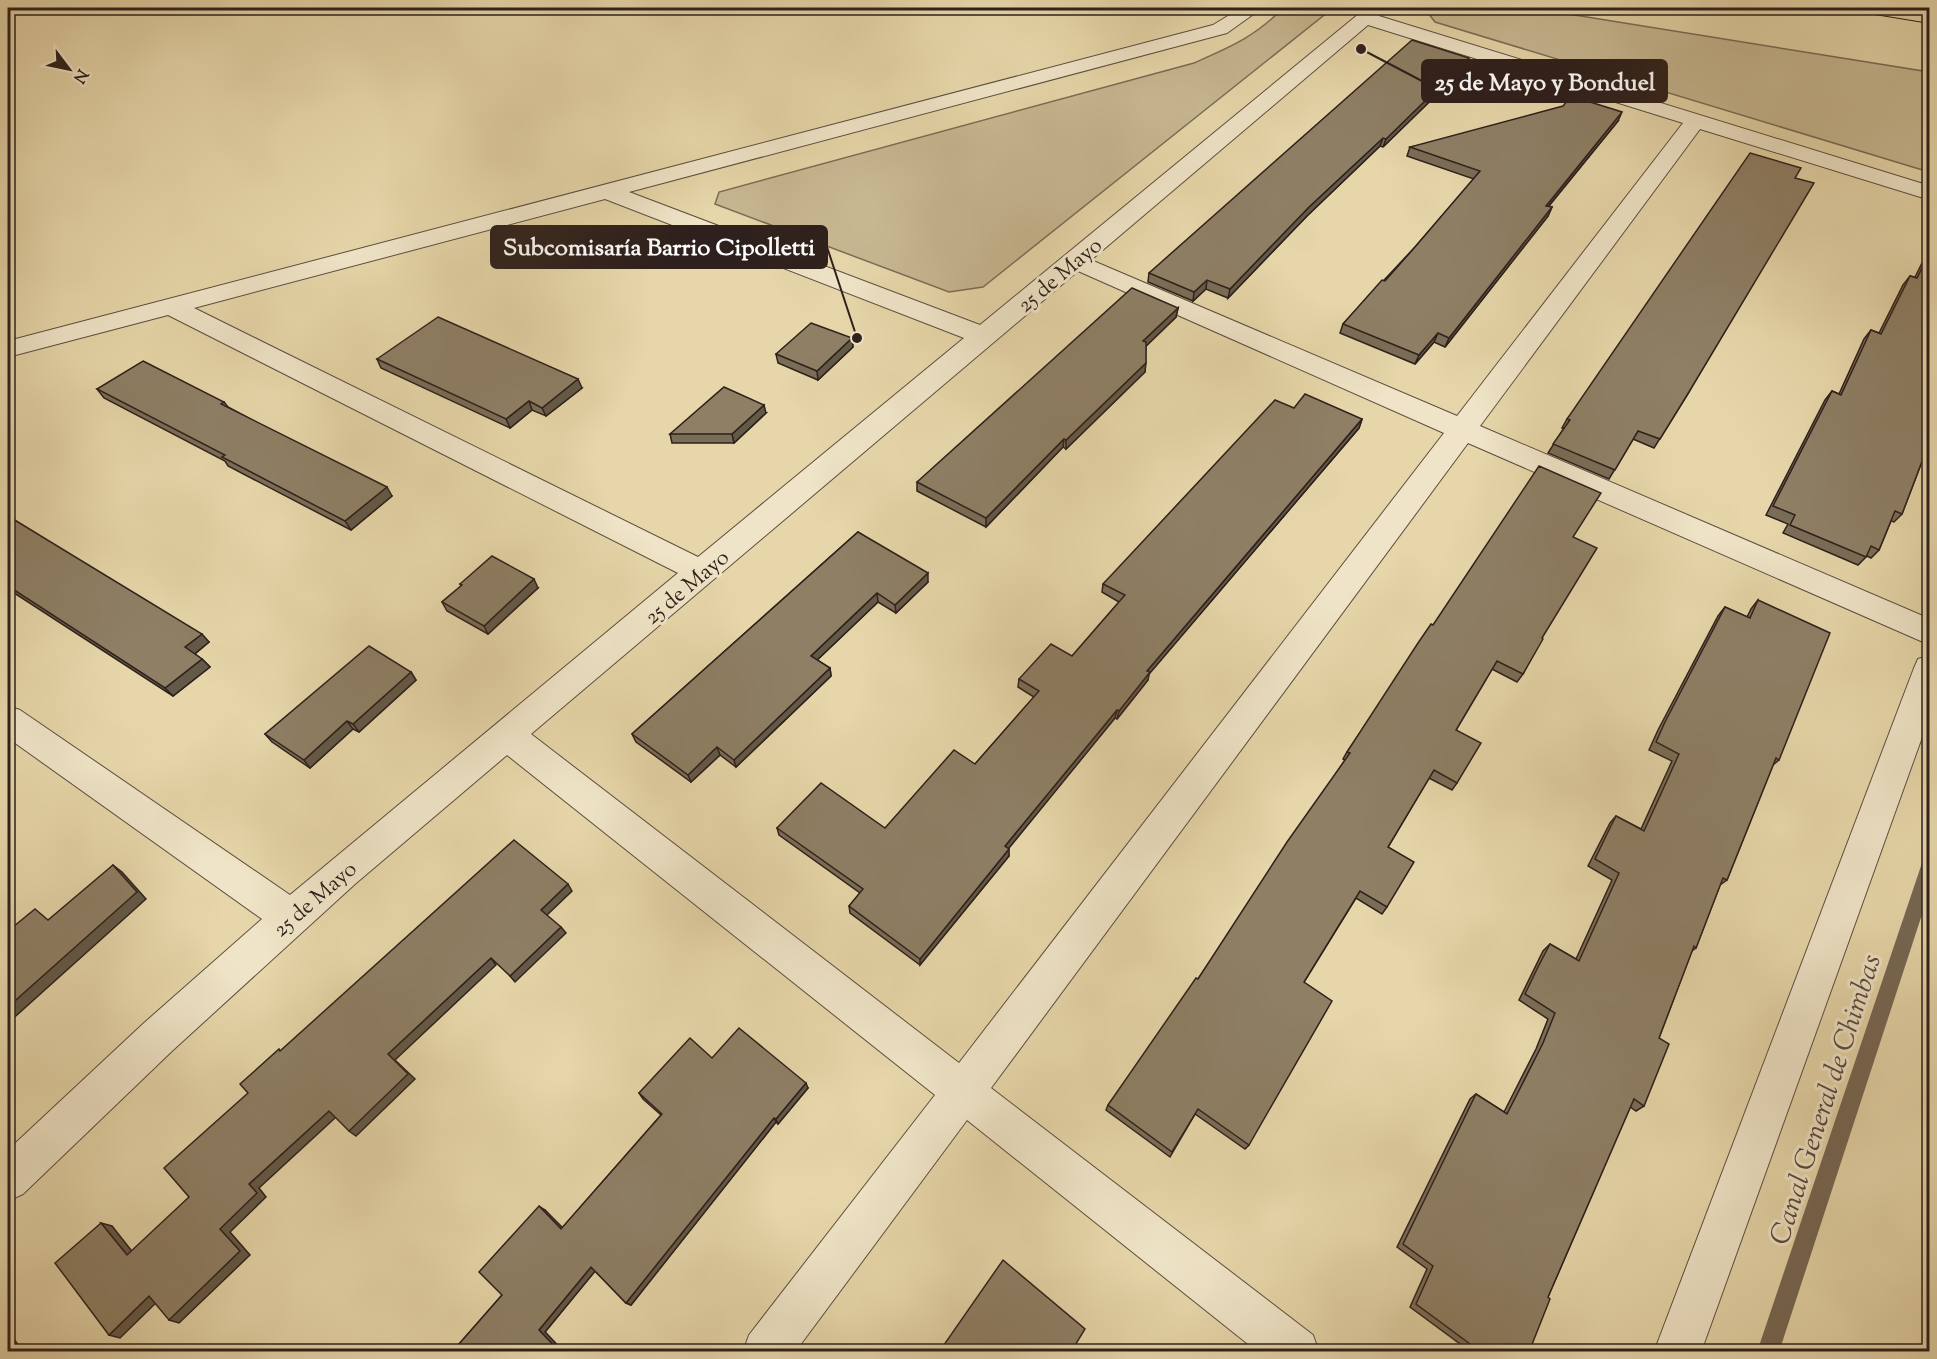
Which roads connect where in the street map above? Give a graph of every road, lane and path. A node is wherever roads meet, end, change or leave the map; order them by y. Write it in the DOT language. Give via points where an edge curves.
graph roads {
  1 [pos="1253,8"];
  2 [pos="1875,8"];
  3 [pos="1371,13"];
  4 [pos="1929,17"];
  5 [pos="1696,120"];
  6 [pos="606,191"];
  7 [pos="1929,193"];
  8 [pos="1074,261"];
  9 [pos="171,306"];
  10 [pos="984,336"];
  11 [pos="8,349"];
  12 [pos="1462,430"];
  13 [pos="702,572"];
  14 [pos="1929,633"];
  15 [pos="1929,668"];
  16 [pos="8,720"];
  17 [pos="507,735"];
  18 [pos="292,918"];
  19 [pos="963,1091"];
  20 [pos="8,1179"];
  21 [pos="766,1352"];
  22 [pos="1296,1352"];
  23 [pos="1677,1352"];
  1 -- 6 [label="street" via="1220,29"];
  2 -- 4 [label="main road"];
  3 -- 5 [label="street"];
  3 -- 8 [label="street, 25 de Mayo"];
  5 -- 7 [label="street"];
  5 -- 12 [label="street"];
  6 -- 9 [label="street"];
  6 -- 10 [label="street"];
  8 -- 10 [label="street, 25 de Mayo"];
  8 -- 12 [label="street"];
  9 -- 11 [label="street"];
  9 -- 13 [label="street"];
  10 -- 13 [label="street, 25 de Mayo"];
  12 -- 14 [label="street"];
  12 -- 19 [label="street"];
  13 -- 17 [label="street, 25 de Mayo"];
  15 -- 23 [label="street"];
  16 -- 18 [label="street"];
  17 -- 18 [label="street, 25 de Mayo"];
  17 -- 19 [label="street"];
  18 -- 20 [label="street, 25 de Mayo" via="158,1037"];
  19 -- 21 [label="street"];
  19 -- 22 [label="street"];
}
